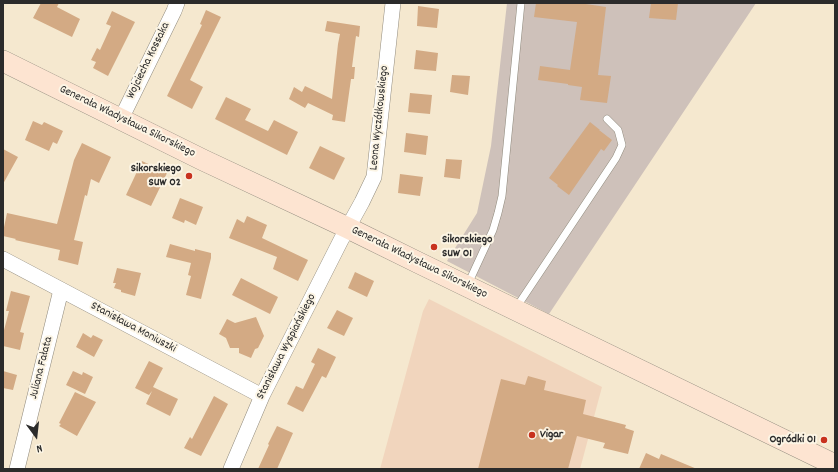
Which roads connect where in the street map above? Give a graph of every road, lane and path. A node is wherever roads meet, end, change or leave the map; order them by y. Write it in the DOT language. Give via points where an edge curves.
graph roads {
  1 [pos="176,3"];
  2 [pos="393,3"];
  3 [pos="521,3"];
  4 [pos="3,60"];
  5 [pos="121,119"];
  6 [pos="607,119"];
  7 [pos="348,228"];
  8 [pos="3,259"];
  9 [pos="467,286"];
  10 [pos="61,290"];
  11 [pos="515,310"];
  12 [pos="262,396"];
  13 [pos="835,465"];
  14 [pos="17,469"];
  15 [pos="231,469"];
  1 -- 5 [label="street, Wojciecha Kossaka"];
  2 -- 7 [label="street, Leona Wyczółkowskiego" via="374,177"];
  3 -- 9 [label="lane" via="502,196 493,230"];
  4 -- 5 [label="street, Generała Władysława Sikorskiego"];
  5 -- 7 [label="street, Generała Władysława Sikorskiego"];
  6 -- 11 [label="lane" via="618,130 622,145 616,158"];
  7 -- 9 [label="street, Generała Władysława Sikorskiego"];
  7 -- 12 [label="street, Stanisława Wyspiańskiego"];
  8 -- 10 [label="street, Stanisława Moniuszki"];
  9 -- 11 [label="street, Generała Władysława Sikorskiego"];
  10 -- 12 [label="street, Stanisława Moniuszki"];
  10 -- 14 [label="street, Juliana Fałata"];
  11 -- 13 [label="street, Generała Władysława Sikorskiego"];
  12 -- 15 [label="street, Stanisława Wyspiańskiego"];
}
